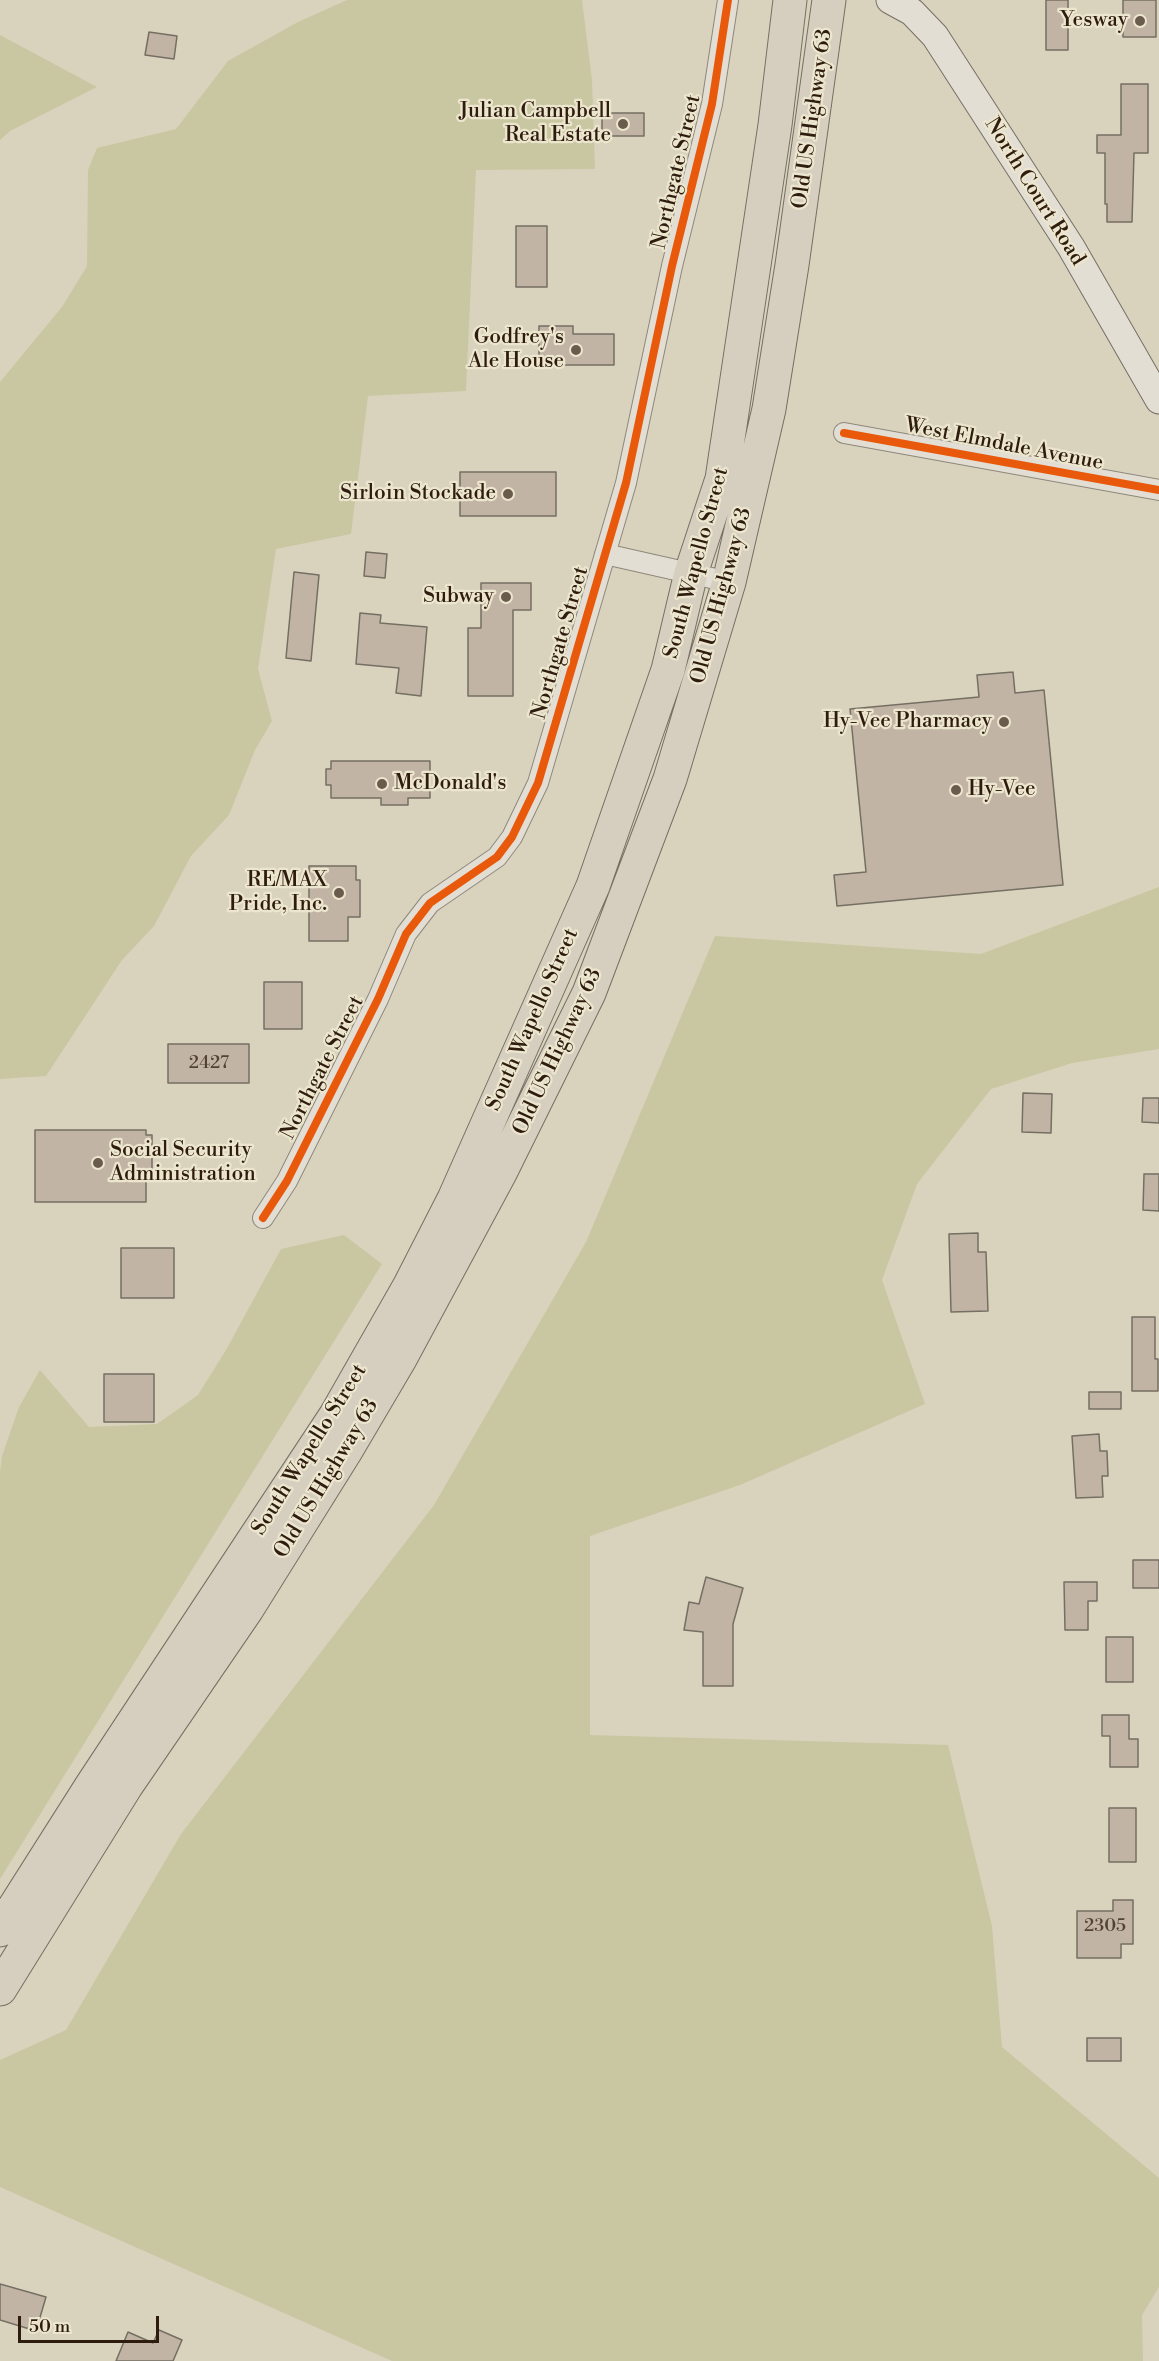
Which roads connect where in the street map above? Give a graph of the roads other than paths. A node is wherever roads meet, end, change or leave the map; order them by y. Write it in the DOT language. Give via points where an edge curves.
graph roads {
  1 [pos="728,0"];
  2 [pos="790,0"];
  3 [pos="829,0"];
  4 [pos="890,0"];
  5 [pos="1159,400"];
  6 [pos="844,434"];
  7 [pos="1159,490"];
  8 [pos="605,554"];
  9 [pos="691,573"];
  10 [pos="729,582"];
  11 [pos="263,1218"];
  12 [pos="0,1930"];
  13 [pos="0,1989"];
  1 -- 8 [label="street, Northgate Street" via="712,104 672,266 626,483"];
  2 -- 9 [label="highway, South Wapello Street" via="722,479"];
  3 -- 10 [label="highway, Old US Highway 63" via="769,409"];
  4 -- 5 [label="main road, North Court Road" via="912,12 935,36 1071,247"];
  6 -- 7 [label="street, West Elmdale Avenue"];
  8 -- 9 [label="street"];
  8 -- 11 [label="street, Northgate Street" via="538,783 512,837 497,857 430,903 406,934 363,1029 286,1181"];
  9 -- 10 [label="street"];
  9 -- 12 [label="highway, South Wapello Street" via="668,670 592,886 449,1209 336,1415"];
  10 -- 13 [label="highway, Old US Highway 63" via="670,779 589,993 500,1173 401,1358 339,1462 247,1609 126,1786"];
}
